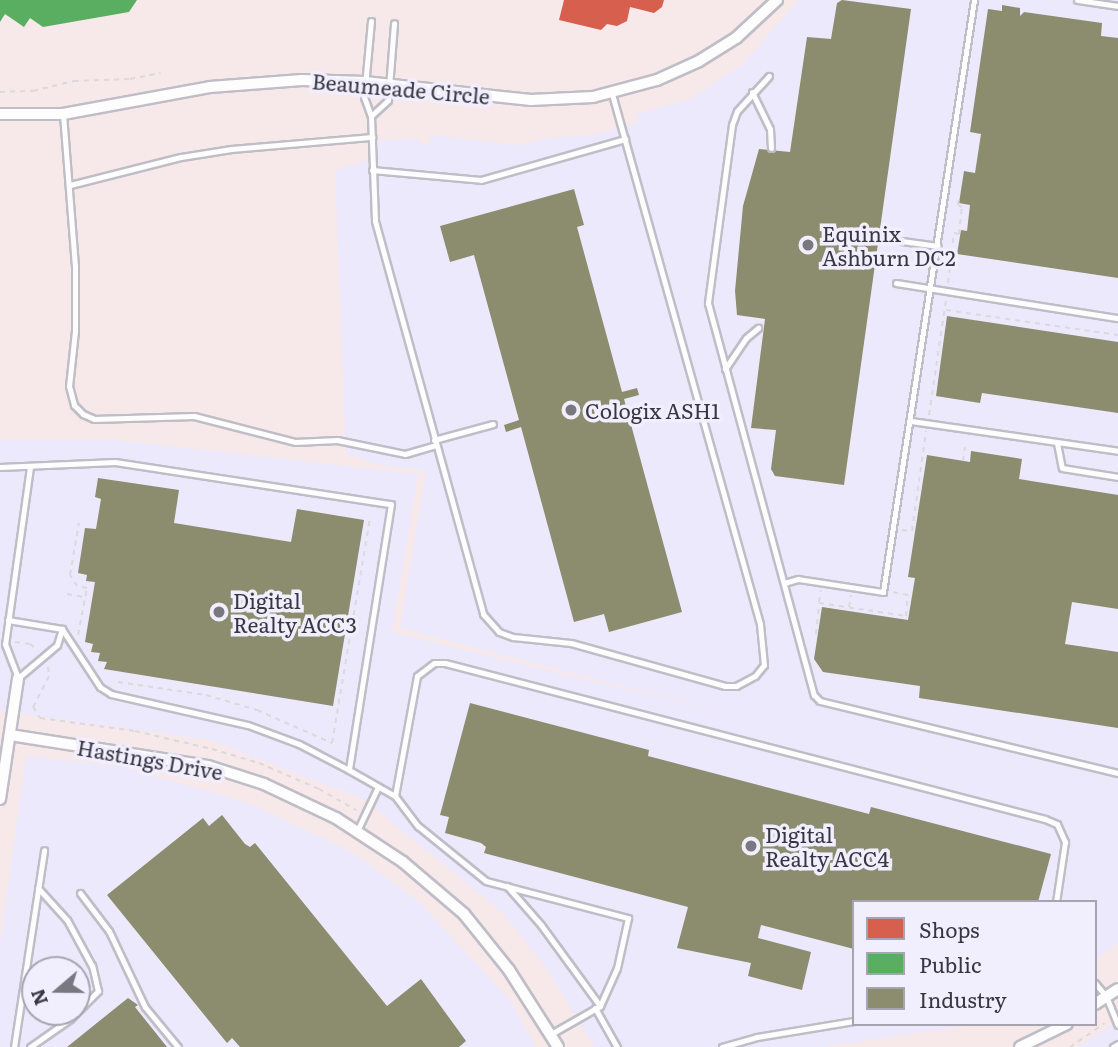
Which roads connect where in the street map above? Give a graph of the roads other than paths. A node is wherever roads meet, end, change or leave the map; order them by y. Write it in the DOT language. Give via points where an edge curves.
graph roads {
  1 [pos="777,0"];
  2 [pos="974,0"];
  3 [pos="1077,0"];
  4 [pos="1118,6"];
  5 [pos="371,21"];
  6 [pos="394,23"];
  7 [pos="769,76"];
  8 [pos="365,82"];
  9 [pos="389,84"];
  10 [pos="752,92"];
  11 [pos="612,94"];
  12 [pos="0,114"];
  13 [pos="63,114"];
  14 [pos="371,116"];
  15 [pos="372,137"];
  16 [pos="625,139"];
  17 [pos="771,148"];
  18 [pos="372,170"];
  19 [pos="70,185"];
  20 [pos="902,241"];
  21 [pos="938,246"];
  22 [pos="895,284"];
  23 [pos="931,289"];
  24 [pos="1118,318"];
  25 [pos="758,328"];
  26 [pos="725,369"];
  27 [pos="911,421"];
  28 [pos="493,424"];
  29 [pos="435,442"];
  30 [pos="1057,443"];
  31 [pos="1118,452"];
  32 [pos="0,467"];
  33 [pos="30,467"];
  34 [pos="1118,477"];
  35 [pos="783,583"];
  36 [pos="8,620"];
  37 [pos="62,629"];
  38 [pos="18,678"];
  39 [pos="10,735"];
  40 [pos="349,770"];
  41 [pos="1118,773"];
  42 [pos="378,787"];
  43 [pos="395,796"];
  44 [pos="0,799"];
  45 [pos="357,831"];
  46 [pos="44,850"];
  47 [pos="507,887"];
  48 [pos="38,888"];
  49 [pos="80,892"];
  50 [pos="1056,900"];
  51 [pos="1097,986"];
  52 [pos="1118,989"];
  53 [pos="1106,996"];
  54 [pos="1097,1002"];
  55 [pos="598,1007"];
  56 [pos="852,1021"];
  57 [pos="1118,1025"];
  58 [pos="1063,1026"];
  59 [pos="551,1034"];
  60 [pos="1118,1044"];
  61 [pos="14,1047"];
  62 [pos="30,1047"];
  63 [pos="178,1047"];
  64 [pos="558,1047"];
  65 [pos="617,1047"];
  66 [pos="722,1047"];
  67 [pos="1020,1047"];
  68 [pos="1113,1047"];
  1 -- 11 [label="street, Beaumeade Circle" via="714,52 657,80"];
  2 -- 21 [label="lane"];
  3 -- 4 [label="lane"];
  5 -- 8 [label="lane"];
  6 -- 9 [label="lane"];
  7 -- 10 [label="lane"];
  8 -- 9 [label="street, Beaumeade Circle"];
  8 -- 13 [label="street, Beaumeade Circle" via="247,83"];
  8 -- 14 [label="lane" via="364,97"];
  9 -- 11 [label="street, Beaumeade Circle" via="531,100"];
  9 -- 14 [label="lane" via="388,100"];
  10 -- 17 [label="lane" via="770,129"];
  10 -- 26 [label="lane" via="732,125 708,303"];
  11 -- 16 [label="lane"];
  12 -- 13 [label="street, Beaumeade Circle"];
  13 -- 19 [label="lane"];
  14 -- 15 [label="lane"];
  15 -- 18 [label="lane"];
  15 -- 19 [label="lane" via="206,153"];
  16 -- 18 [label="lane" via="481,180"];
  16 -- 29 [label="lane" via="760,624 764,665 745,682 725,687 571,643 499,632 476,599"];
  18 -- 29 [label="lane" via="375,221"];
  19 -- 29 [label="lane" via="75,331 69,386 74,405 83,414 94,419 194,416 295,442 337,440 405,454"];
  20 -- 21 [label="lane"];
  21 -- 23 [label="lane"];
  22 -- 23 [label="lane"];
  23 -- 24 [label="lane"];
  23 -- 27 [label="lane"];
  25 -- 26 [label="lane"];
  26 -- 35 [label="lane"];
  27 -- 30 [label="lane"];
  27 -- 35 [label="lane" via="883,592 798,579"];
  28 -- 29 [label="lane"];
  30 -- 31 [label="lane"];
  30 -- 34 [label="lane" via="1062,468"];
  32 -- 33 [label="lane"];
  33 -- 36 [label="lane"];
  33 -- 40 [label="lane" via="115,462 391,504"];
  35 -- 41 [label="lane" via="814,695 820,701"];
  36 -- 37 [label="lane"];
  36 -- 38 [label="lane" via="5,644"];
  37 -- 38 [label="lane" via="57,645"];
  37 -- 40 [label="lane" via="100,687 111,694 248,725"];
  38 -- 39 [label="street"];
  39 -- 44 [label="street"];
  39 -- 45 [label="street, Hastings Drive" via="217,769 301,800"];
  40 -- 42 [label="lane"];
  42 -- 43 [label="lane"];
  42 -- 45 [label="lane"];
  43 -- 47 [label="lane" via="418,825 476,873"];
  43 -- 50 [label="lane" via="417,676 434,663 446,663 1045,819 1057,824 1065,842"];
  45 -- 59 [label="street, Hastings Drive" via="403,862 464,914 509,970"];
  46 -- 48 [label="lane"];
  47 -- 55 [label="lane" via="541,925"];
  47 -- 55 [label="lane" via="628,918 617,968"];
  48 -- 61 [label="lane"];
  48 -- 62 [label="lane" via="67,920 92,965 98,990 70,1019"];
  49 -- 63 [label="lane" via="109,932 145,1007"];
  51 -- 53 [label="lane"];
  52 -- 53 [label="street"];
  53 -- 54 [label="street"];
  53 -- 57 [label="lane"];
  55 -- 59 [label="lane"];
  55 -- 65 [label="lane"];
  56 -- 66 [label="lane"];
  58 -- 67 [label="street"];
  59 -- 64 [label="street, Hastings Drive"];
  60 -- 68 [label="lane"];
}
